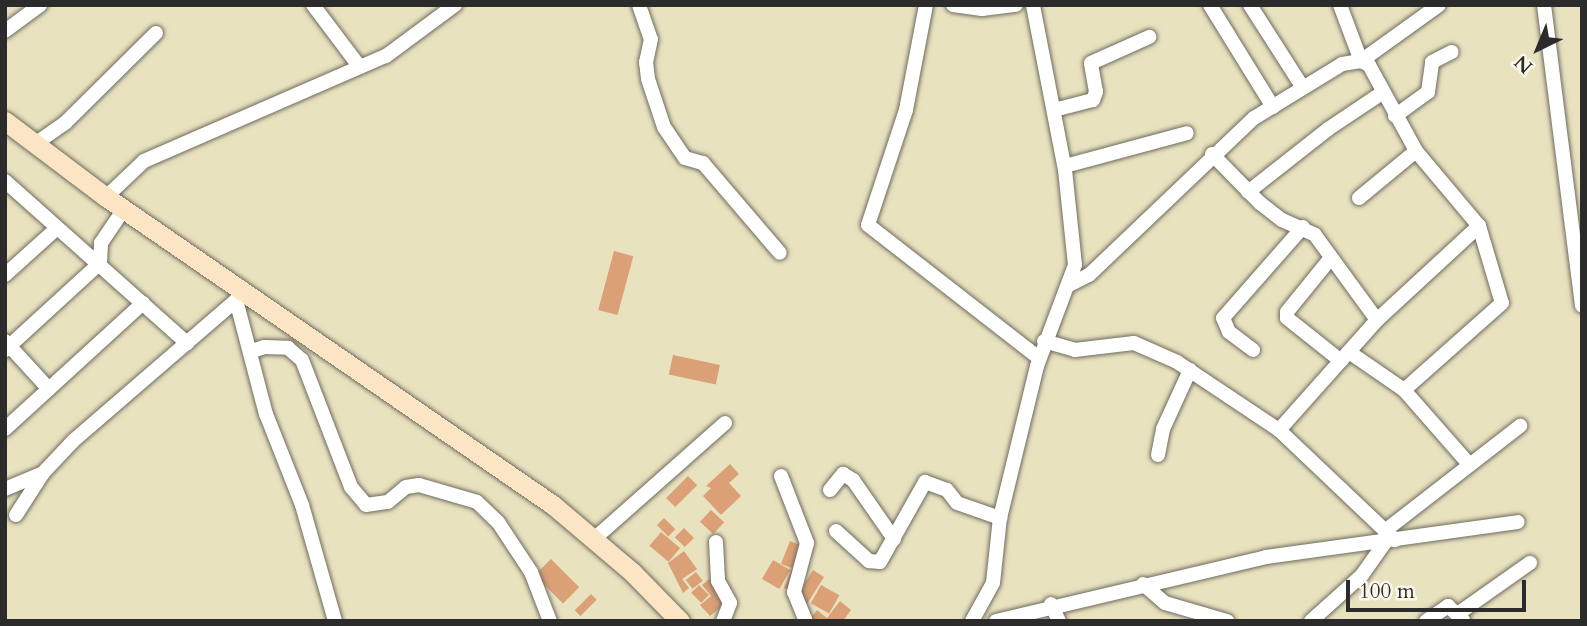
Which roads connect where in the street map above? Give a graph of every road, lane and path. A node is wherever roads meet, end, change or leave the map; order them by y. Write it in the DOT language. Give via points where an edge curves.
graph roads {
  1 [pos="40,5"];
  2 [pos="313,5"];
  3 [pos="455,5"];
  4 [pos="639,5"];
  5 [pos="926,5"];
  6 [pos="953,5"];
  7 [pos="1016,5"];
  8 [pos="1033,5"];
  9 [pos="1210,5"];
  10 [pos="1250,5"];
  11 [pos="1340,5"];
  12 [pos="1438,5"];
  13 [pos="1544,5"];
  14 [pos="5,31"];
  15 [pos="156,33"];
  16 [pos="1149,37"];
  17 [pos="1452,52"];
  18 [pos="1361,61"];
  19 [pos="359,66"];
  20 [pos="1303,88"];
  21 [pos="1382,93"];
  22 [pos="1273,107"];
  23 [pos="1054,110"];
  24 [pos="1395,116"];
  25 [pos="7,127"];
  26 [pos="1187,133"];
  27 [pos="35,144"];
  28 [pos="1416,151"];
  29 [pos="1212,154"];
  30 [pos="1065,166"];
  31 [pos="8,189"];
  32 [pos="1248,192"];
  33 [pos="106,197"];
  34 [pos="1359,198"];
  35 [pos="124,209"];
  36 [pos="1303,226"];
  37 [pos="1479,226"];
  38 [pos="57,228"];
  39 [pos="780,253"];
  40 [pos="1330,259"];
  41 [pos="100,263"];
  42 [pos="5,275"];
  43 [pos="1069,285"];
  44 [pos="240,297"];
  45 [pos="143,303"];
  46 [pos="1582,306"];
  47 [pos="1377,320"];
  48 [pos="1044,341"];
  49 [pos="187,343"];
  50 [pos="7,345"];
  51 [pos="1253,350"];
  52 [pos="252,351"];
  53 [pos="1345,357"];
  54 [pos="1039,358"];
  55 [pos="1190,370"];
  56 [pos="49,388"];
  57 [pos="1404,390"];
  58 [pos="725,423"];
  59 [pos="1520,426"];
  60 [pos="5,429"];
  61 [pos="1279,430"];
  62 [pos="1158,455"];
  63 [pos="1468,463"];
  64 [pos="43,473"];
  65 [pos="781,475"];
  66 [pos="5,489"];
  67 [pos="830,490"];
  68 [pos="16,515"];
  69 [pos="1000,519"];
  70 [pos="1518,522"];
  71 [pos="836,531"];
  72 [pos="1389,537"];
  73 [pos="594,539"];
  74 [pos="894,539"];
  75 [pos="716,542"];
  76 [pos="1530,563"];
  77 [pos="1143,584"];
  78 [pos="1051,604"];
  79 [pos="1462,617"];
  80 [pos="335,621"];
  81 [pos="550,621"];
  82 [pos="680,621"];
  83 [pos="723,621"];
  84 [pos="806,621"];
  85 [pos="972,621"];
  86 [pos="996,621"];
  87 [pos="1059,621"];
  88 [pos="1227,621"];
  89 [pos="1311,621"];
  90 [pos="1426,621"];
  1 -- 14 [label="street"];
  2 -- 19 [label="street"];
  3 -- 19 [label="street" via="399,47"];
  4 -- 39 [label="street" via="651,39 648,79 664,127 685,158 704,163"];
  5 -- 54 [label="street" via="906,110 868,225"];
  6 -- 7 [label="street" via="994,9"];
  8 -- 23 [label="street"];
  9 -- 22 [label="street"];
  10 -- 20 [label="street"];
  11 -- 18 [label="street"];
  12 -- 18 [label="street"];
  13 -- 46 [label="street"];
  15 -- 27 [label="street" via="65,123"];
  16 -- 23 [label="street" via="1091,63 1093,100"];
  17 -- 24 [label="street" via="1432,62 1428,92"];
  18 -- 20 [label="street" via="1342,64"];
  18 -- 21 [label="street" via="1369,65"];
  19 -- 33 [label="street" via="144,162"];
  20 -- 22 [label="street"];
  21 -- 24 [label="street"];
  21 -- 32 [label="street"];
  22 -- 29 [label="street"];
  23 -- 30 [label="street"];
  24 -- 28 [label="street"];
  25 -- 27 [label="main road"];
  26 -- 30 [label="street"];
  27 -- 33 [label="main road"];
  28 -- 34 [label="street"];
  28 -- 37 [label="street"];
  29 -- 32 [label="street"];
  29 -- 43 [label="street" via="1089,275"];
  30 -- 43 [label="street" via="1075,265"];
  31 -- 38 [label="street"];
  32 -- 36 [label="street" via="1282,220"];
  33 -- 35 [label="main road"];
  35 -- 41 [label="street" via="101,243"];
  35 -- 44 [label="main road"];
  36 -- 40 [label="street" via="1315,235"];
  36 -- 51 [label="street" via="1223,318 1229,332"];
  37 -- 47 [label="street"];
  37 -- 57 [label="street" via="1502,303"];
  38 -- 41 [label="street"];
  38 -- 42 [label="street"];
  40 -- 47 [label="street"];
  40 -- 53 [label="street" via="1287,312 1287,318"];
  41 -- 45 [label="street"];
  41 -- 50 [label="street"];
  43 -- 48 [label="street"];
  44 -- 49 [label="street"];
  44 -- 52 [label="street"];
  44 -- 73 [label="main road" via="553,505"];
  45 -- 49 [label="street"];
  45 -- 56 [label="street"];
  47 -- 53 [label="street"];
  48 -- 54 [label="street"];
  48 -- 55 [label="street" via="1075,350 1134,343"];
  49 -- 64 [label="street" via="73,441"];
  50 -- 56 [label="street"];
  52 -- 80 [label="street" via="267,414 302,505"];
  52 -- 81 [label="street" via="288,348 302,360 351,487 366,505 388,502 406,487 419,485 477,502 498,522 531,572"];
  53 -- 57 [label="street"];
  53 -- 61 [label="street"];
  54 -- 69 [label="street"];
  55 -- 61 [label="street"];
  55 -- 62 [label="street" via="1163,429"];
  56 -- 60 [label="street"];
  57 -- 63 [label="street"];
  58 -- 73 [label="street"];
  59 -- 63 [label="street"];
  61 -- 72 [label="street"];
  63 -- 72 [label="street"];
  64 -- 66 [label="street"];
  64 -- 68 [label="street"];
  65 -- 84 [label="street" via="807,543 794,592"];
  67 -- 74 [label="street" via="843,474 853,480"];
  69 -- 74 [label="street" via="957,502 947,490 925,482"];
  69 -- 85 [label="street" via="993,583"];
  70 -- 72 [label="street"];
  71 -- 74 [label="street" via="875,563"];
  72 -- 77 [label="street"];
  72 -- 89 [label="street" via="1362,575"];
  73 -- 82 [label="main road"];
  75 -- 83 [label="street" via="718,581 730,603"];
  76 -- 79 [label="street"];
  77 -- 78 [label="street"];
  77 -- 88 [label="street" via="1165,603"];
  78 -- 86 [label="street"];
  78 -- 87 [label="street"];
  79 -- 90 [label="street" via="1448,606"];
}
